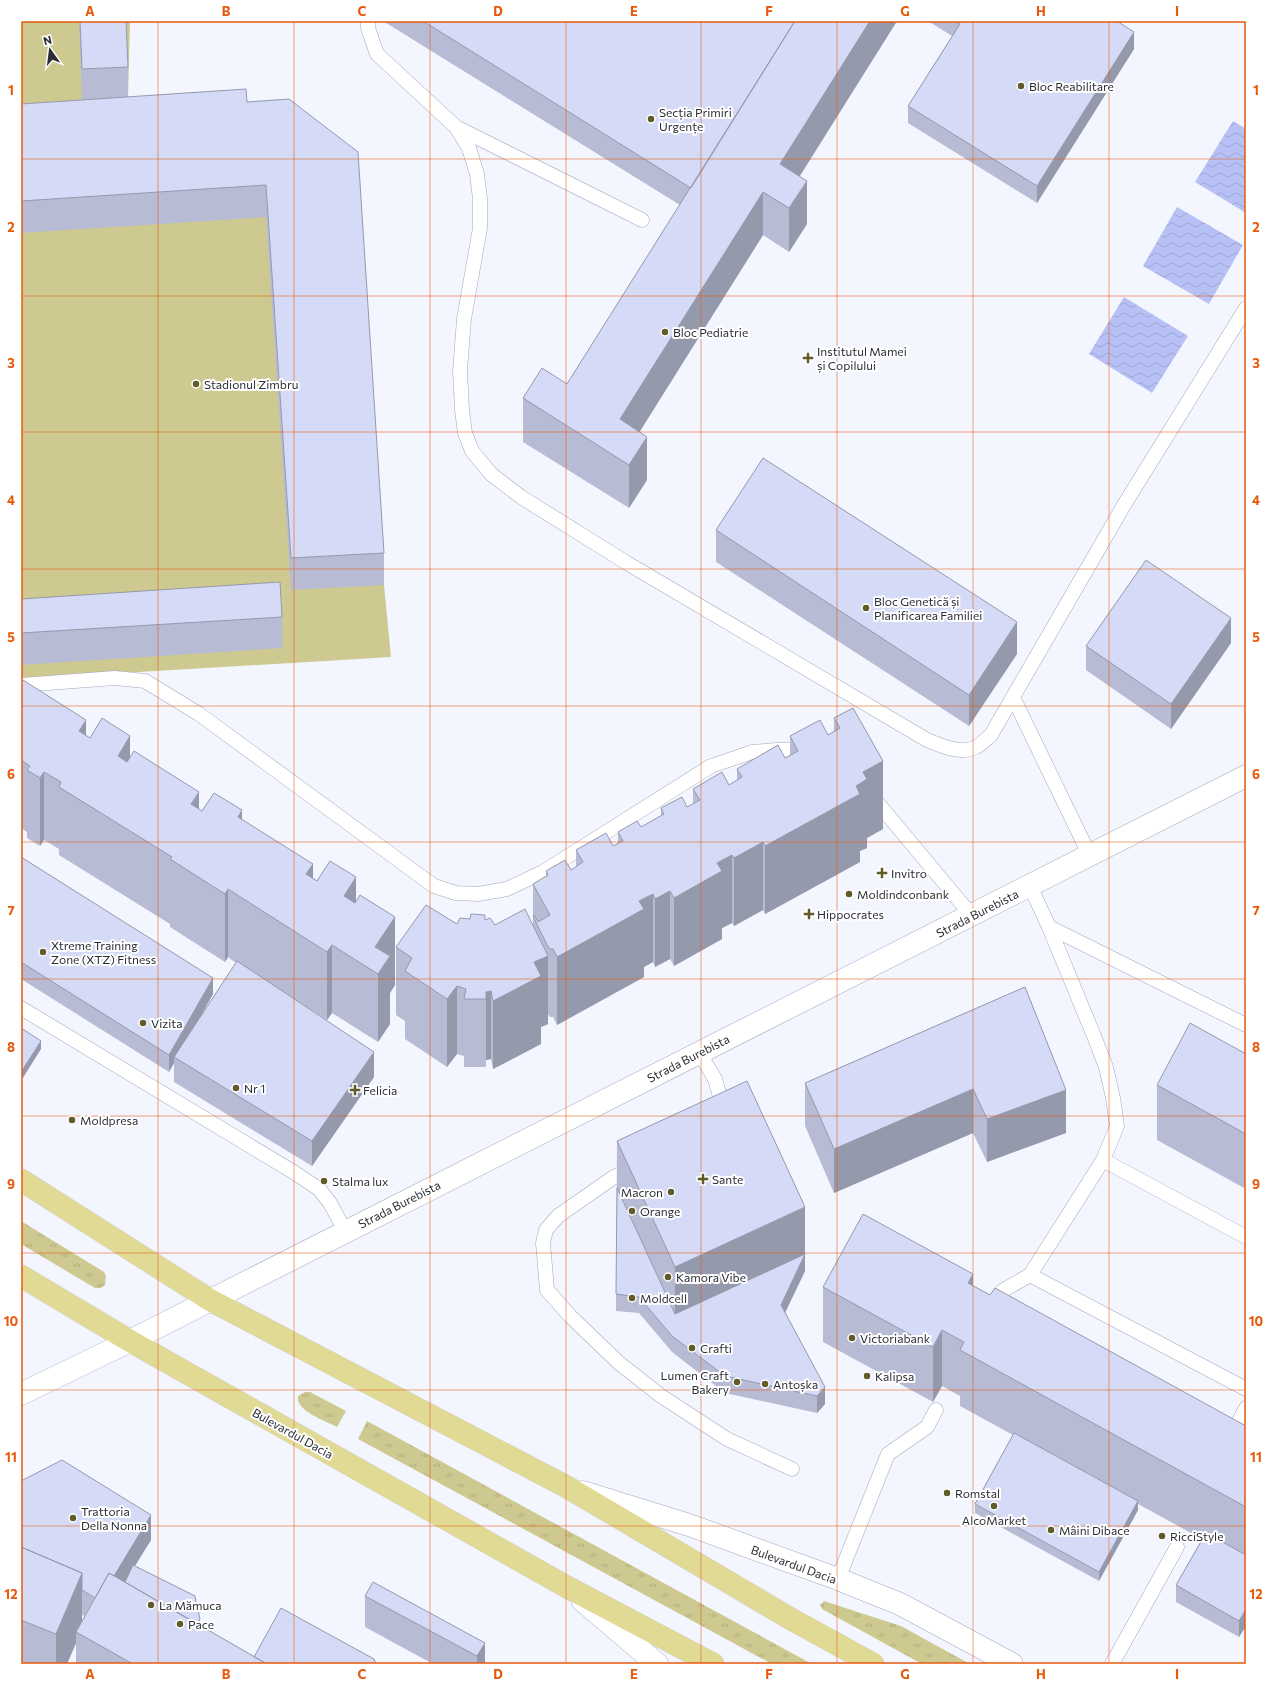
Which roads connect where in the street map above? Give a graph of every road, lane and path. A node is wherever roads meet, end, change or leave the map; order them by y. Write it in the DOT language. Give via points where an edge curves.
graph roads {
  1 [pos="368,21"];
  2 [pos="456,127"];
  3 [pos="642,220"];
  4 [pos="1246,308"];
  5 [pos="21,685"];
  6 [pos="1012,696"];
  7 [pos="819,754"];
  8 [pos="1246,776"];
  9 [pos="862,785"];
  10 [pos="1090,856"];
  11 [pos="1030,886"];
  12 [pos="972,916"];
  13 [pos="1049,927"];
  14 [pos="21,1008"];
  15 [pos="1246,1025"];
  16 [pos="699,1052"];
  17 [pos="715,1124"];
  18 [pos="1103,1160"];
  19 [pos="648,1162"];
  20 [pos="21,1180"];
  21 [pos="345,1231"];
  22 [pos="1246,1237"];
  23 [pos="1030,1275"];
  24 [pos="21,1276"];
  25 [pos="1002,1291"];
  26 [pos="210,1300"];
  27 [pos="130,1341"];
  28 [pos="1246,1389"];
  29 [pos="21,1394"];
  30 [pos="1246,1408"];
  31 [pos="936,1410"];
  32 [pos="1237,1425"];
  33 [pos="792,1469"];
  34 [pos="567,1487"];
  35 [pos="1177,1547"];
  36 [pos="838,1579"];
  37 [pos="567,1587"];
  38 [pos="657,1664"];
  39 [pos="713,1664"];
  40 [pos="873,1664"];
  41 [pos="1012,1664"];
  42 [pos="1112,1664"];
  1 -- 2 [label="lane" via="377,54"];
  2 -- 3 [label="lane"];
  2 -- 6 [label="lane" via="469,148 477,174 480,199 480,228 464,319 460,371 462,410 465,433 472,451 491,474 521,497 627,563 927,740 965,751 977,747 991,735"];
  4 -- 6 [label="lane" via="1124,505"];
  5 -- 7 [label="lane" via="115,678 145,681 199,714 434,886 456,893 478,894 508,889 542,872 724,760 752,752 776,750 806,750"];
  6 -- 10 [label="lane"];
  8 -- 10 [label="main road, Strada Burebista"];
  9 -- 12 [label="lane"];
  10 -- 11 [label="main road, Strada Burebista"];
  11 -- 12 [label="main road, Strada Burebista"];
  11 -- 13 [label="lane"];
  12 -- 16 [label="main road, Strada Burebista"];
  13 -- 15 [label="lane"];
  13 -- 18 [label="lane" via="1106,1067 1114,1098 1117,1126"];
  14 -- 21 [label="lane" via="319,1189"];
  16 -- 17 [label="lane" via="715,1079 723,1107"];
  16 -- 21 [label="main road, Strada Burebista"];
  18 -- 22 [label="lane"];
  18 -- 23 [label="lane"];
  19 -- 33 [label="lane" via="614,1177 558,1216 546,1230 543,1243 547,1290 619,1363 661,1396 727,1438"];
  20 -- 26 [label="main road, Bulevardul Dacia"];
  21 -- 26 [label="main road, Strada Burebista"];
  23 -- 25 [label="lane"];
  23 -- 28 [label="lane"];
  24 -- 27 [label="main road, Bulevardul Dacia"];
  26 -- 27 [label="main road, Strada Burebista"];
  26 -- 34 [label="main road, Bulevardul Dacia"];
  27 -- 29 [label="main road, Strada Burebista"];
  27 -- 37 [label="main road, Bulevardul Dacia"];
  30 -- 32 [label="lane"];
  31 -- 36 [label="lane" via="927,1427 888,1454"];
  34 -- 36 [label="main road, Bulevardul Dacia" via="689,1525"];
  34 -- 40 [label="main road, Bulevardul Dacia" via="791,1619"];
  35 -- 42 [label="lane"];
  36 -- 41 [label="main road, Bulevardul Dacia" via="900,1604"];
  37 -- 38 [label="main road, Bulevardul Dacia"];
  37 -- 39 [label="main road, Bulevardul Dacia"];
}
